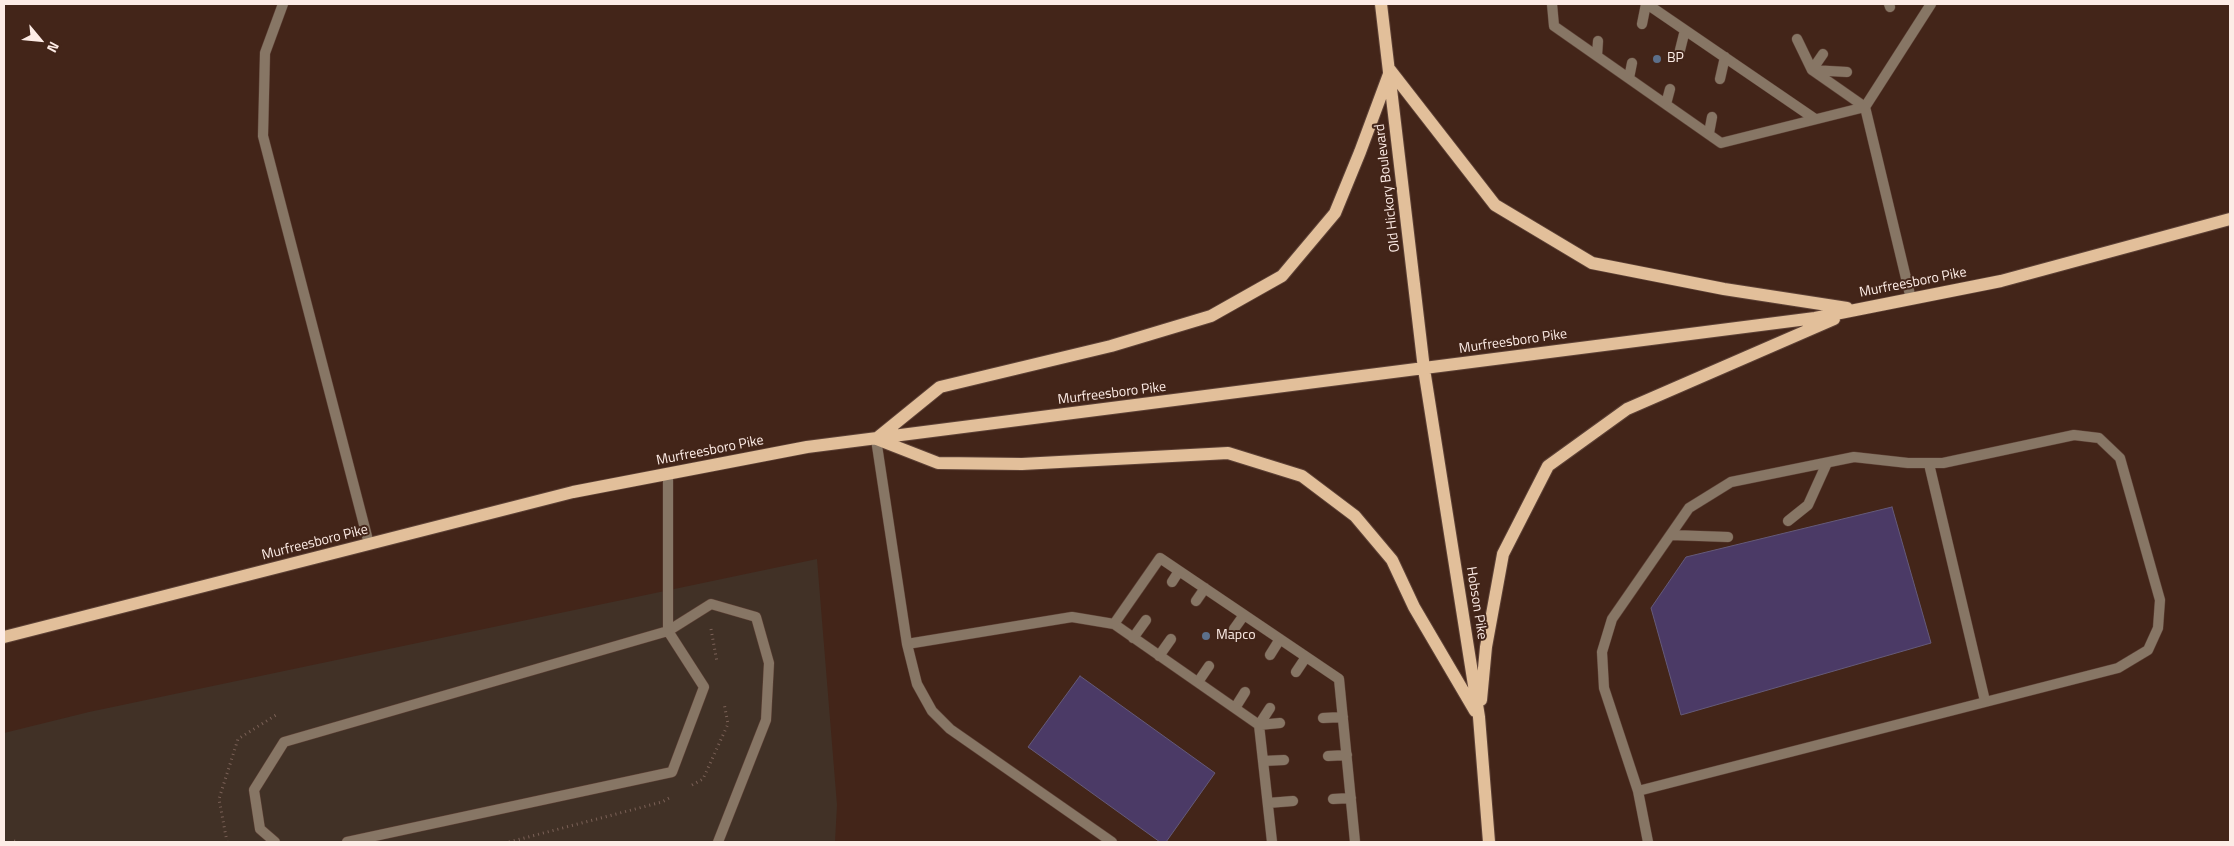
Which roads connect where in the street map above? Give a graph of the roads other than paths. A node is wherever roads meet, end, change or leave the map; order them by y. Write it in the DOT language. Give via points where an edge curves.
graph roads {
  1 [pos="283,4"];
  2 [pos="1381,4"];
  3 [pos="1552,4"];
  4 [pos="1647,4"];
  5 [pos="1932,4"];
  6 [pos="1642,24"];
  7 [pos="1685,30"];
  8 [pos="1797,39"];
  9 [pos="1598,41"];
  10 [pos="1680,50"];
  11 [pos="1823,54"];
  12 [pos="1597,56"];
  13 [pos="1725,58"];
  14 [pos="1632,63"];
  15 [pos="1390,70"];
  16 [pos="1812,70"];
  17 [pos="1848,72"];
  18 [pos="1629,78"];
  19 [pos="1720,79"];
  20 [pos="1670,89"];
  21 [pos="1666,104"];
  22 [pos="1864,107"];
  23 [pos="1712,117"];
  24 [pos="1815,119"];
  25 [pos="1709,133"];
  26 [pos="2230,219"];
  27 [pos="1911,299"];
  28 [pos="1857,310"];
  29 [pos="1424,369"];
  30 [pos="876,439"];
  31 [pos="1826,463"];
  32 [pos="1929,464"];
  33 [pos="668,474"];
  34 [pos="1788,521"];
  35 [pos="1670,534"];
  36 [pos="1728,537"];
  37 [pos="370,544"];
  38 [pos="1179,571"];
  39 [pos="1172,582"];
  40 [pos="1205,588"];
  41 [pos="1196,601"];
  42 [pos="1244,615"];
  43 [pos="1146,620"];
  44 [pos="1114,624"];
  45 [pos="1234,629"];
  46 [pos="668,631"];
  47 [pos="4,637"];
  48 [pos="1133,638"];
  49 [pos="1171,638"];
  50 [pos="1280,639"];
  51 [pos="907,644"];
  52 [pos="1270,655"];
  53 [pos="1159,656"];
  54 [pos="1306,657"];
  55 [pos="1209,666"];
  56 [pos="1296,672"];
  57 [pos="1198,682"];
  58 [pos="1245,692"];
  59 [pos="1985,700"];
  60 [pos="1235,708"];
  61 [pos="1270,708"];
  62 [pos="1343,717"];
  63 [pos="1323,718"];
  64 [pos="1479,718"];
  65 [pos="1280,723"];
  66 [pos="1259,725"];
  67 [pos="1347,755"];
  68 [pos="1328,756"];
  69 [pos="1284,760"];
  70 [pos="1262,761"];
  71 [pos="1638,790"];
  72 [pos="1351,798"];
  73 [pos="1333,799"];
  74 [pos="1293,801"];
  75 [pos="1268,803"];
  76 [pos="275,842"];
  77 [pos="347,842"];
  78 [pos="718,842"];
  79 [pos="1112,842"];
  80 [pos="1272,842"];
  81 [pos="1355,842"];
  82 [pos="1489,842"];
  83 [pos="1648,842"];
  1 -- 37 [label="lane" via="265,52 263,136"];
  2 -- 15 [label="main road, Old Hickory Boulevard"];
  3 -- 12 [label="lane" via="1554,26"];
  4 -- 6 [label="lane"];
  4 -- 7 [label="lane"];
  5 -- 22 [label="lane"];
  7 -- 10 [label="lane"];
  7 -- 13 [label="lane"];
  8 -- 16 [label="lane"];
  9 -- 12 [label="lane"];
  11 -- 16 [label="lane"];
  12 -- 18 [label="lane"];
  13 -- 19 [label="lane"];
  13 -- 24 [label="lane"];
  14 -- 18 [label="lane"];
  15 -- 28 [label="main road" via="1496,205 1592,263 1724,289"];
  15 -- 29 [label="main road, Old Hickory Boulevard"];
  15 -- 30 [label="main road" via="1335,213 1282,276 1211,316 1111,346 940,387"];
  16 -- 17 [label="lane"];
  16 -- 22 [label="lane"];
  18 -- 21 [label="lane"];
  20 -- 21 [label="lane"];
  21 -- 25 [label="lane"];
  22 -- 24 [label="lane"];
  22 -- 27 [label="lane"];
  23 -- 25 [label="lane"];
  24 -- 25 [label="lane" via="1722,142"];
  26 -- 27 [label="main road, Murfreesboro Pike" via="2001,281"];
  27 -- 28 [label="main road, Murfreesboro Pike"];
  28 -- 29 [label="main road, Murfreesboro Pike"];
  28 -- 64 [label="main road" via="1626,408 1548,466 1503,554 1486,647"];
  29 -- 30 [label="main road, Murfreesboro Pike"];
  29 -- 64 [label="main road, Hobson Pike"];
  30 -- 33 [label="main road, Murfreesboro Pike" via="807,447"];
  30 -- 51 [label="lane"];
  30 -- 64 [label="main road" via="938,463 1022,464 1228,453 1302,476 1355,516 1392,560 1414,607"];
  31 -- 32 [label="lane" via="1854,457"];
  31 -- 34 [label="lane" via="1808,505"];
  31 -- 35 [label="lane" via="1731,482 1689,508"];
  32 -- 59 [label="lane"];
  32 -- 59 [label="lane" via="2074,435 2099,438 2120,458 2160,600 2158,628 2148,650 2118,668"];
  33 -- 37 [label="main road, Murfreesboro Pike" via="573,492"];
  33 -- 46 [label="lane"];
  35 -- 36 [label="lane"];
  35 -- 71 [label="lane" via="1612,619 1602,652 1604,688"];
  37 -- 47 [label="main road, Murfreesboro Pike"];
  38 -- 39 [label="lane"];
  38 -- 40 [label="lane"];
  38 -- 44 [label="lane" via="1160,558"];
  40 -- 41 [label="lane"];
  40 -- 42 [label="lane"];
  42 -- 45 [label="lane"];
  42 -- 50 [label="lane"];
  43 -- 48 [label="lane"];
  44 -- 48 [label="lane"];
  44 -- 51 [label="lane" via="1072,617"];
  46 -- 76 [label="lane" via="284,742 254,790 260,829"];
  46 -- 77 [label="lane" via="704,687 672,772"];
  46 -- 78 [label="lane" via="711,604 756,617 769,663 766,720"];
  48 -- 53 [label="lane"];
  49 -- 53 [label="lane"];
  50 -- 52 [label="lane"];
  50 -- 54 [label="lane"];
  51 -- 79 [label="lane" via="917,684 932,711 950,729"];
  53 -- 57 [label="lane"];
  54 -- 56 [label="lane"];
  54 -- 62 [label="lane" via="1339,679"];
  55 -- 57 [label="lane"];
  57 -- 60 [label="lane"];
  58 -- 60 [label="lane"];
  59 -- 71 [label="lane"];
  60 -- 66 [label="lane"];
  61 -- 66 [label="lane"];
  62 -- 63 [label="lane"];
  62 -- 67 [label="lane"];
  64 -- 82 [label="main road, Hobson Pike"];
  65 -- 66 [label="lane"];
  66 -- 70 [label="lane"];
  67 -- 68 [label="lane"];
  67 -- 72 [label="lane"];
  69 -- 70 [label="lane"];
  70 -- 75 [label="lane"];
  71 -- 83 [label="lane"];
  72 -- 73 [label="lane"];
  72 -- 81 [label="lane"];
  74 -- 75 [label="lane"];
  75 -- 80 [label="lane"];
}
